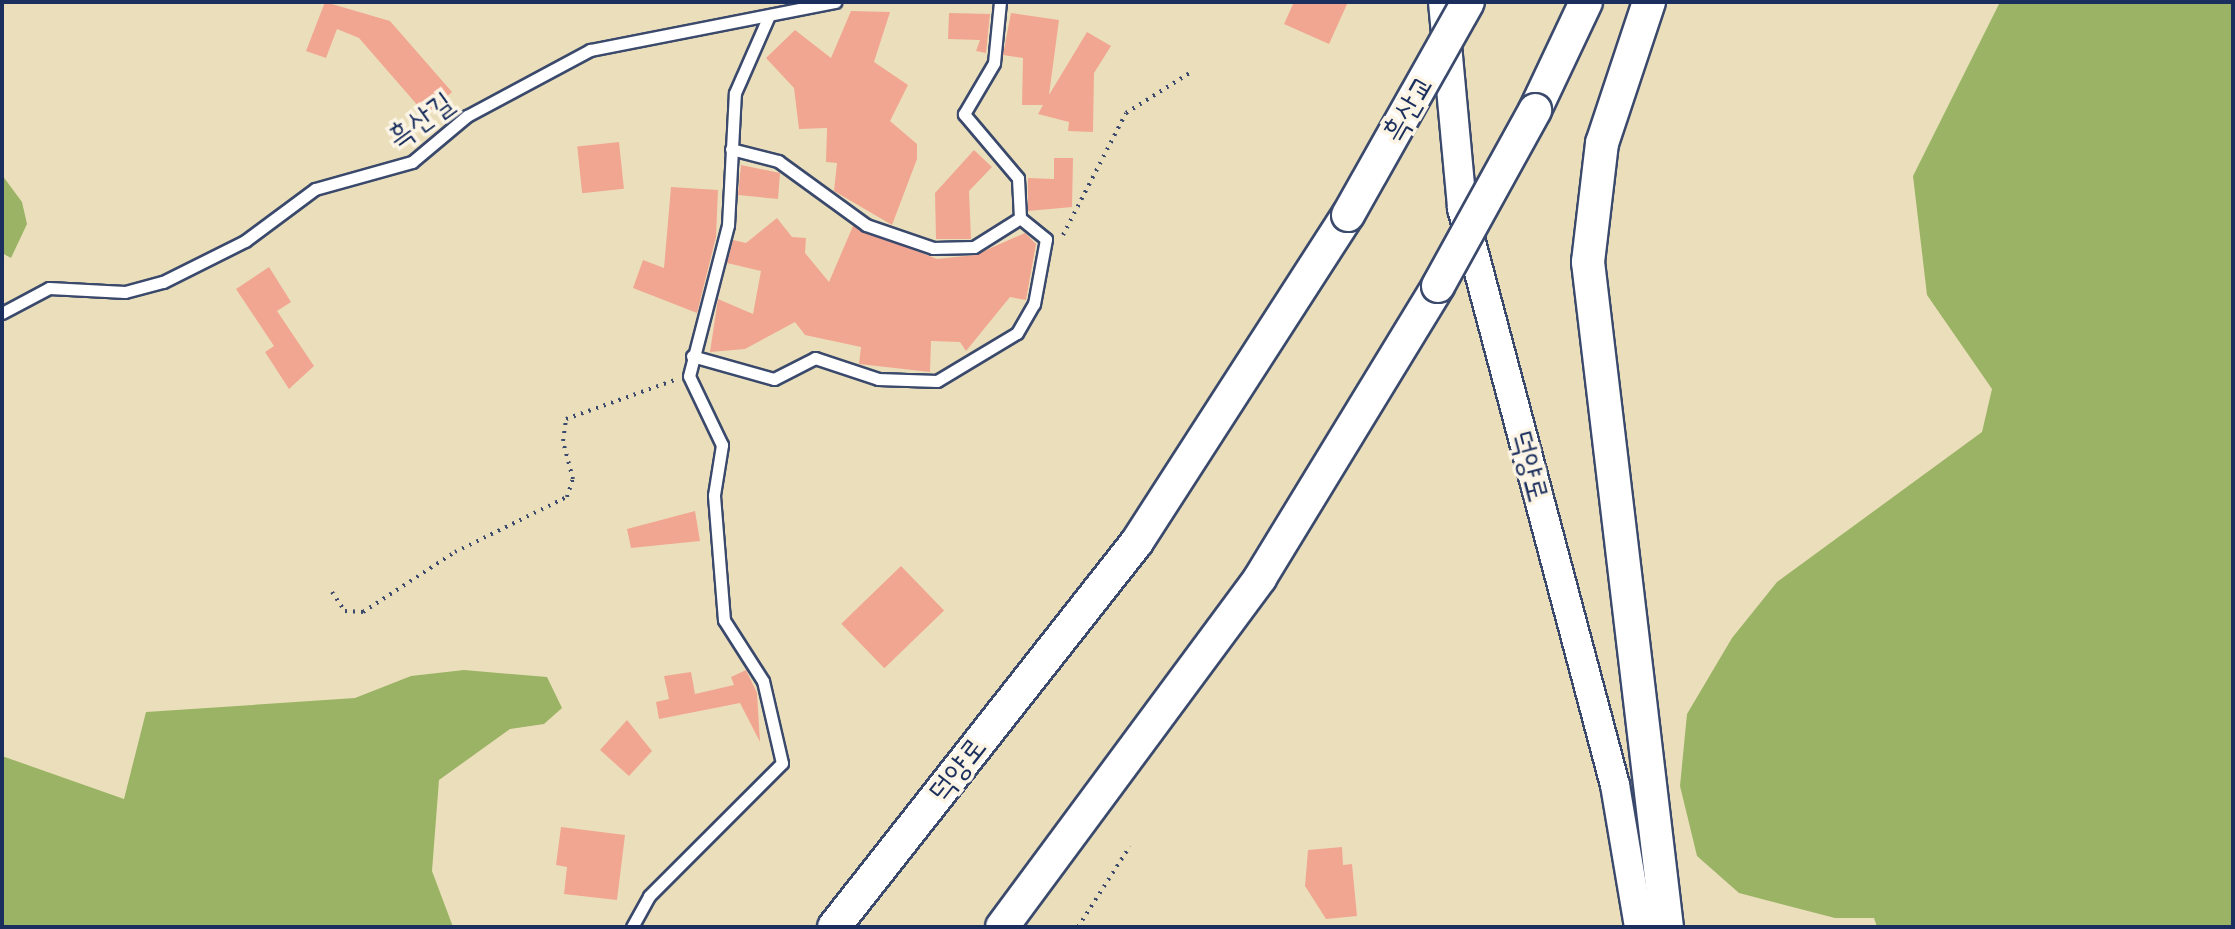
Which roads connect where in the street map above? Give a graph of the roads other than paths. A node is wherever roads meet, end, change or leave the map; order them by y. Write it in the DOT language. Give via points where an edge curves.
graph roads {
  1 [pos="835,2"];
  2 [pos="1000,2"];
  3 [pos="1443,2"];
  4 [pos="1468,2"];
  5 [pos="1586,2"];
  6 [pos="1649,2"];
  7 [pos="804,7"];
  8 [pos="768,18"];
  9 [pos="731,149"];
  10 [pos="1348,215"];
  11 [pos="1020,218"];
  12 [pos="2,313"];
  13 [pos="692,356"];
  14 [pos="632,927"];
  15 [pos="834,927"];
  16 [pos="1002,927"];
  17 [pos="1639,927"];
  18 [pos="1667,927"];
  1 -- 7 [label="lane, 흑산길"];
  2 -- 11 [label="lane" via="994,63 964,114 1018,178"];
  3 -- 17 [label="street, 덕양로" via="1462,208 1615,785"];
  4 -- 10 [label="main road, 흑산교, bridge"];
  5 -- 16 [label="main road, bridge" via="1535,110 1438,286 1260,578"];
  6 -- 18 [label="main road" via="1602,143 1588,262"];
  7 -- 8 [label="lane, 흑산길"];
  8 -- 9 [label="lane" via="735,93"];
  8 -- 12 [label="lane, 흑산길" via="590,50 467,116 412,162 315,189 245,241 151,287 49,288"];
  9 -- 11 [label="lane" via="778,161 866,225 933,248 974,247"];
  9 -- 13 [label="lane" via="728,225"];
  10 -- 15 [label="main road, 덕양로" via="1137,542"];
  11 -- 13 [label="lane" via="1046,239 1045,259 1017,333 944,379 888,381 815,358 774,379"];
  13 -- 14 [label="lane" via="689,376 724,455 714,495 722,611 731,639 763,681 782,763 649,896"];
}
